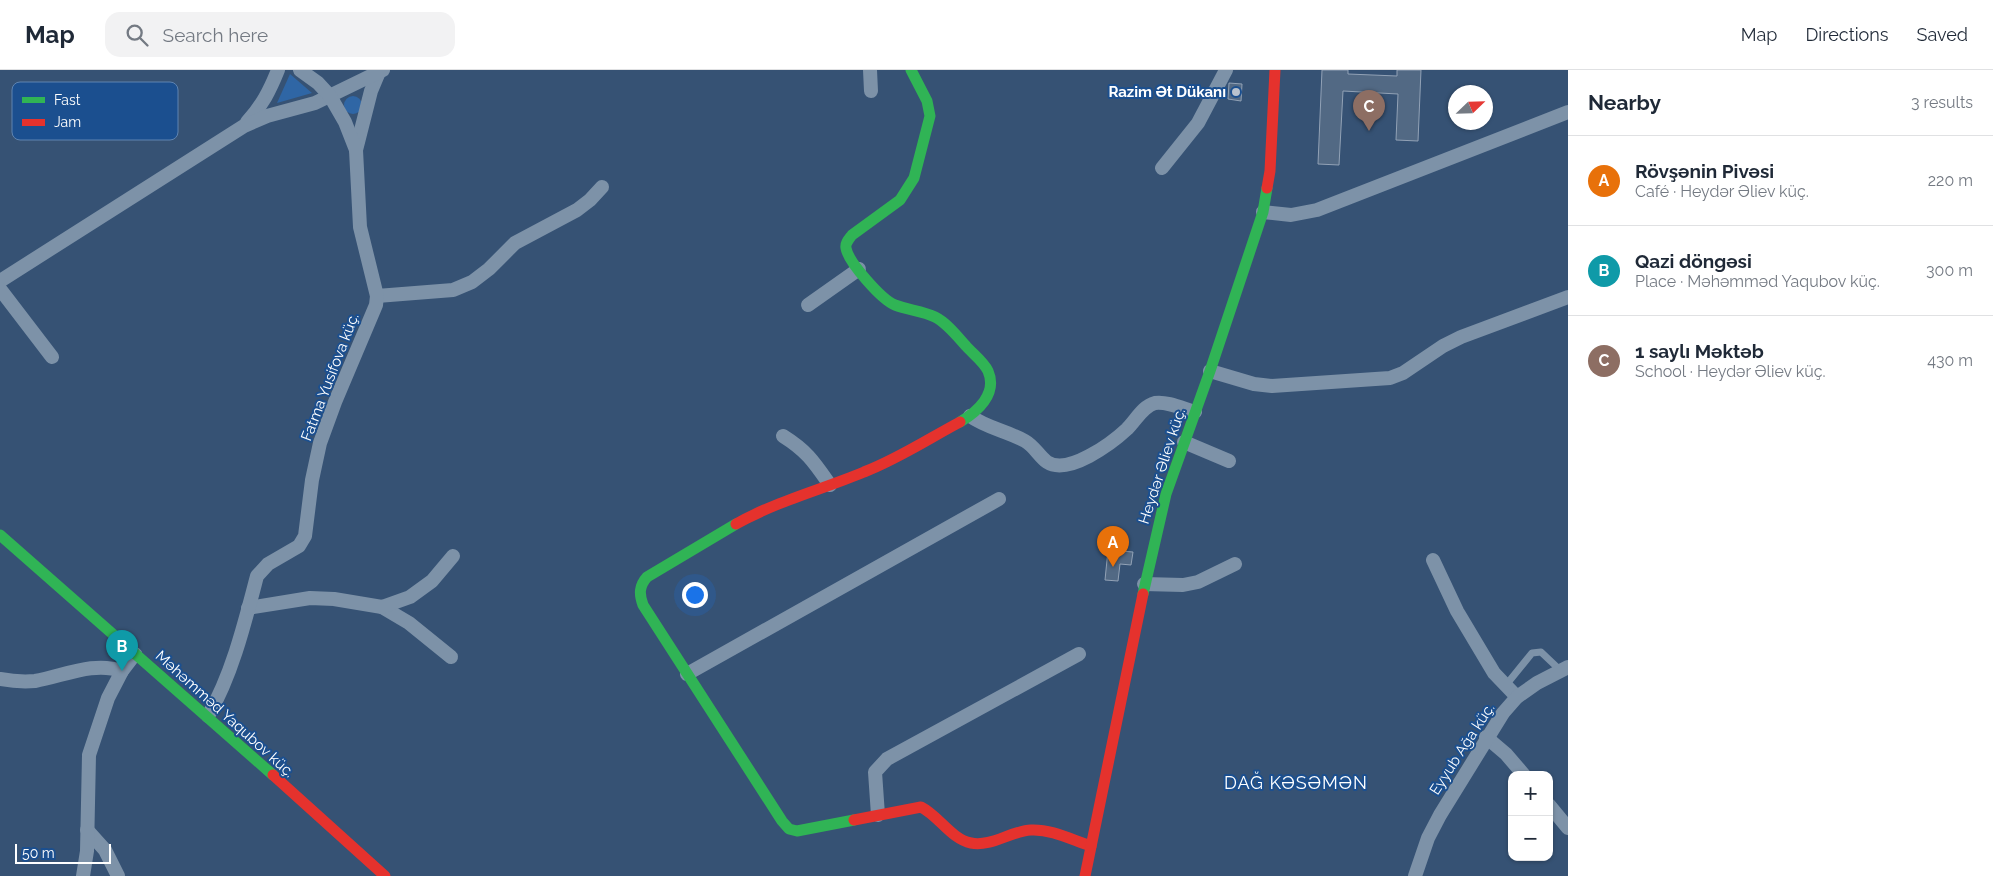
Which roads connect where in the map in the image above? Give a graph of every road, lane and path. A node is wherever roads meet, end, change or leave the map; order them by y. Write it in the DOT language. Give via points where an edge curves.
graph roads {
  1 [pos="278,70"];
  2 [pos="300,70"];
  3 [pos="870,70"];
  4 [pos="1226,70"];
  5 [pos="1275,70"];
  6 [pos="381,71"];
  7 [pos="915,72"];
  8 [pos="871,91"];
  9 [pos="330,96"];
  10 [pos="1568,112"];
  11 [pos="244,126"];
  12 [pos="356,150"];
  13 [pos="1162,168"];
  14 [pos="602,187"];
  15 [pos="1263,212"];
  16 [pos="859,269"];
  17 [pos="0,281"];
  18 [pos="0,289"];
  19 [pos="377,296"];
  20 [pos="1568,297"];
  21 [pos="808,305"];
  22 [pos="52,357"];
  23 [pos="1210,371"];
  24 [pos="1196,412"];
  25 [pos="970,416"];
  26 [pos="783,436"];
  27 [pos="1184,442"];
  28 [pos="1229,461"];
  29 [pos="830,485"];
  30 [pos="999,499"];
  31 [pos="0,535"];
  32 [pos="453,556"];
  33 [pos="1433,560"];
  34 [pos="1235,564"];
  35 [pos="1144,584"];
  36 [pos="382,607"];
  37 [pos="248,608"];
  38 [pos="135,654"];
  39 [pos="1080,654"];
  40 [pos="451,658"];
  41 [pos="1564,668"];
  42 [pos="122,671"];
  43 [pos="688,674"];
  44 [pos="0,679"];
  45 [pos="1506,686"];
  46 [pos="1517,697"];
  47 [pos="208,716"];
  48 [pos="1486,737"];
  49 [pos="1521,771"];
  50 [pos="1553,810"];
  51 [pos="878,815"];
  52 [pos="1568,828"];
  53 [pos="87,830"];
  54 [pos="1091,846"];
  55 [pos="83,876"];
  56 [pos="118,876"];
  57 [pos="385,876"];
  58 [pos="1085,876"];
  59 [pos="1415,876"];
  1 -- 11 [label="street" via="263,103"];
  2 -- 9 [label="street"];
  3 -- 8 [label="street"];
  4 -- 13 [label="street" via="1198,123"];
  5 -- 15 [label="street, Heydər Əliev küç." via="1270,171"];
  6 -- 9 [label="street"];
  6 -- 12 [label="street" via="371,91"];
  7 -- 16 [label="street" via="930,116 914,178 900,200 848,239 845,248"];
  9 -- 11 [label="street"];
  9 -- 12 [label="street"];
  10 -- 15 [label="street" via="1317,210 1292,215"];
  11 -- 17 [label="street"];
  12 -- 19 [label="street" via="360,227"];
  14 -- 19 [label="street" via="577,210 515,243 472,282 453,290"];
  15 -- 23 [label="street, Heydər Əliev küç."];
  16 -- 21 [label="street"];
  16 -- 25 [label="street" via="886,300 935,317 946,325 988,370 992,385 988,397"];
  18 -- 22 [label="street"];
  19 -- 37 [label="street, Fatma Yusifova küç." via="320,443 305,536 299,546 268,564 257,576"];
  20 -- 23 [label="street" via="1461,337 1403,374 1390,378 1272,386"];
  23 -- 24 [label="street, Heydər Əliev küç."];
  24 -- 25 [label="street" via="1160,402 1152,404 1098,452 1065,465 1048,463 1026,441"];
  24 -- 27 [label="street, Heydər Əliev küç."];
  25 -- 29 [label="street" via="890,462"];
  26 -- 29 [label="street" via="813,459"];
  27 -- 28 [label="street"];
  27 -- 35 [label="street, Heydər Əliev küç." via="1166,494"];
  29 -- 43 [label="street" via="749,517 641,583 638,592 643,606"];
  30 -- 43 [label="street"];
  31 -- 38 [label="street, Məhəmməd Yaqubov küç."];
  32 -- 36 [label="street" via="432,581 410,597"];
  33 -- 45 [label="street" via="1456,611 1494,673"];
  34 -- 35 [label="street" via="1198,582"];
  35 -- 54 [label="street, Heydər Əliev küç."];
  36 -- 37 [label="street" via="310,598"];
  36 -- 40 [label="street" via="409,622"];
  37 -- 47 [label="street, Fatma Yusifova küç." via="226,680"];
  38 -- 42 [label="street"];
  38 -- 47 [label="street, Məhəmməd Yaqubov küç."];
  39 -- 51 [label="street" via="887,759 875,772"];
  41 -- 45 [label="lane" via="1541,652 1532,653"];
  41 -- 46 [label="street, Eyyub Ağa küç."];
  42 -- 44 [label="street" via="97,667 34,681"];
  42 -- 53 [label="street" via="108,698 89,755"];
  43 -- 51 [label="street" via="789,829 797,831"];
  45 -- 46 [label="street"];
  46 -- 48 [label="street, Eyyub Ağa küç."];
  47 -- 57 [label="street, Məhəmməd Yaqubov küç."];
  48 -- 49 [label="street"];
  48 -- 59 [label="street, Eyyub Ağa küç." via="1428,838"];
  50 -- 52 [label="street"];
  51 -- 54 [label="street" via="921,807 930,810 970,843 1032,830"];
  53 -- 55 [label="street"];
  53 -- 56 [label="street" via="106,850"];
  54 -- 58 [label="street, Heydər Əliev küç."];
}
